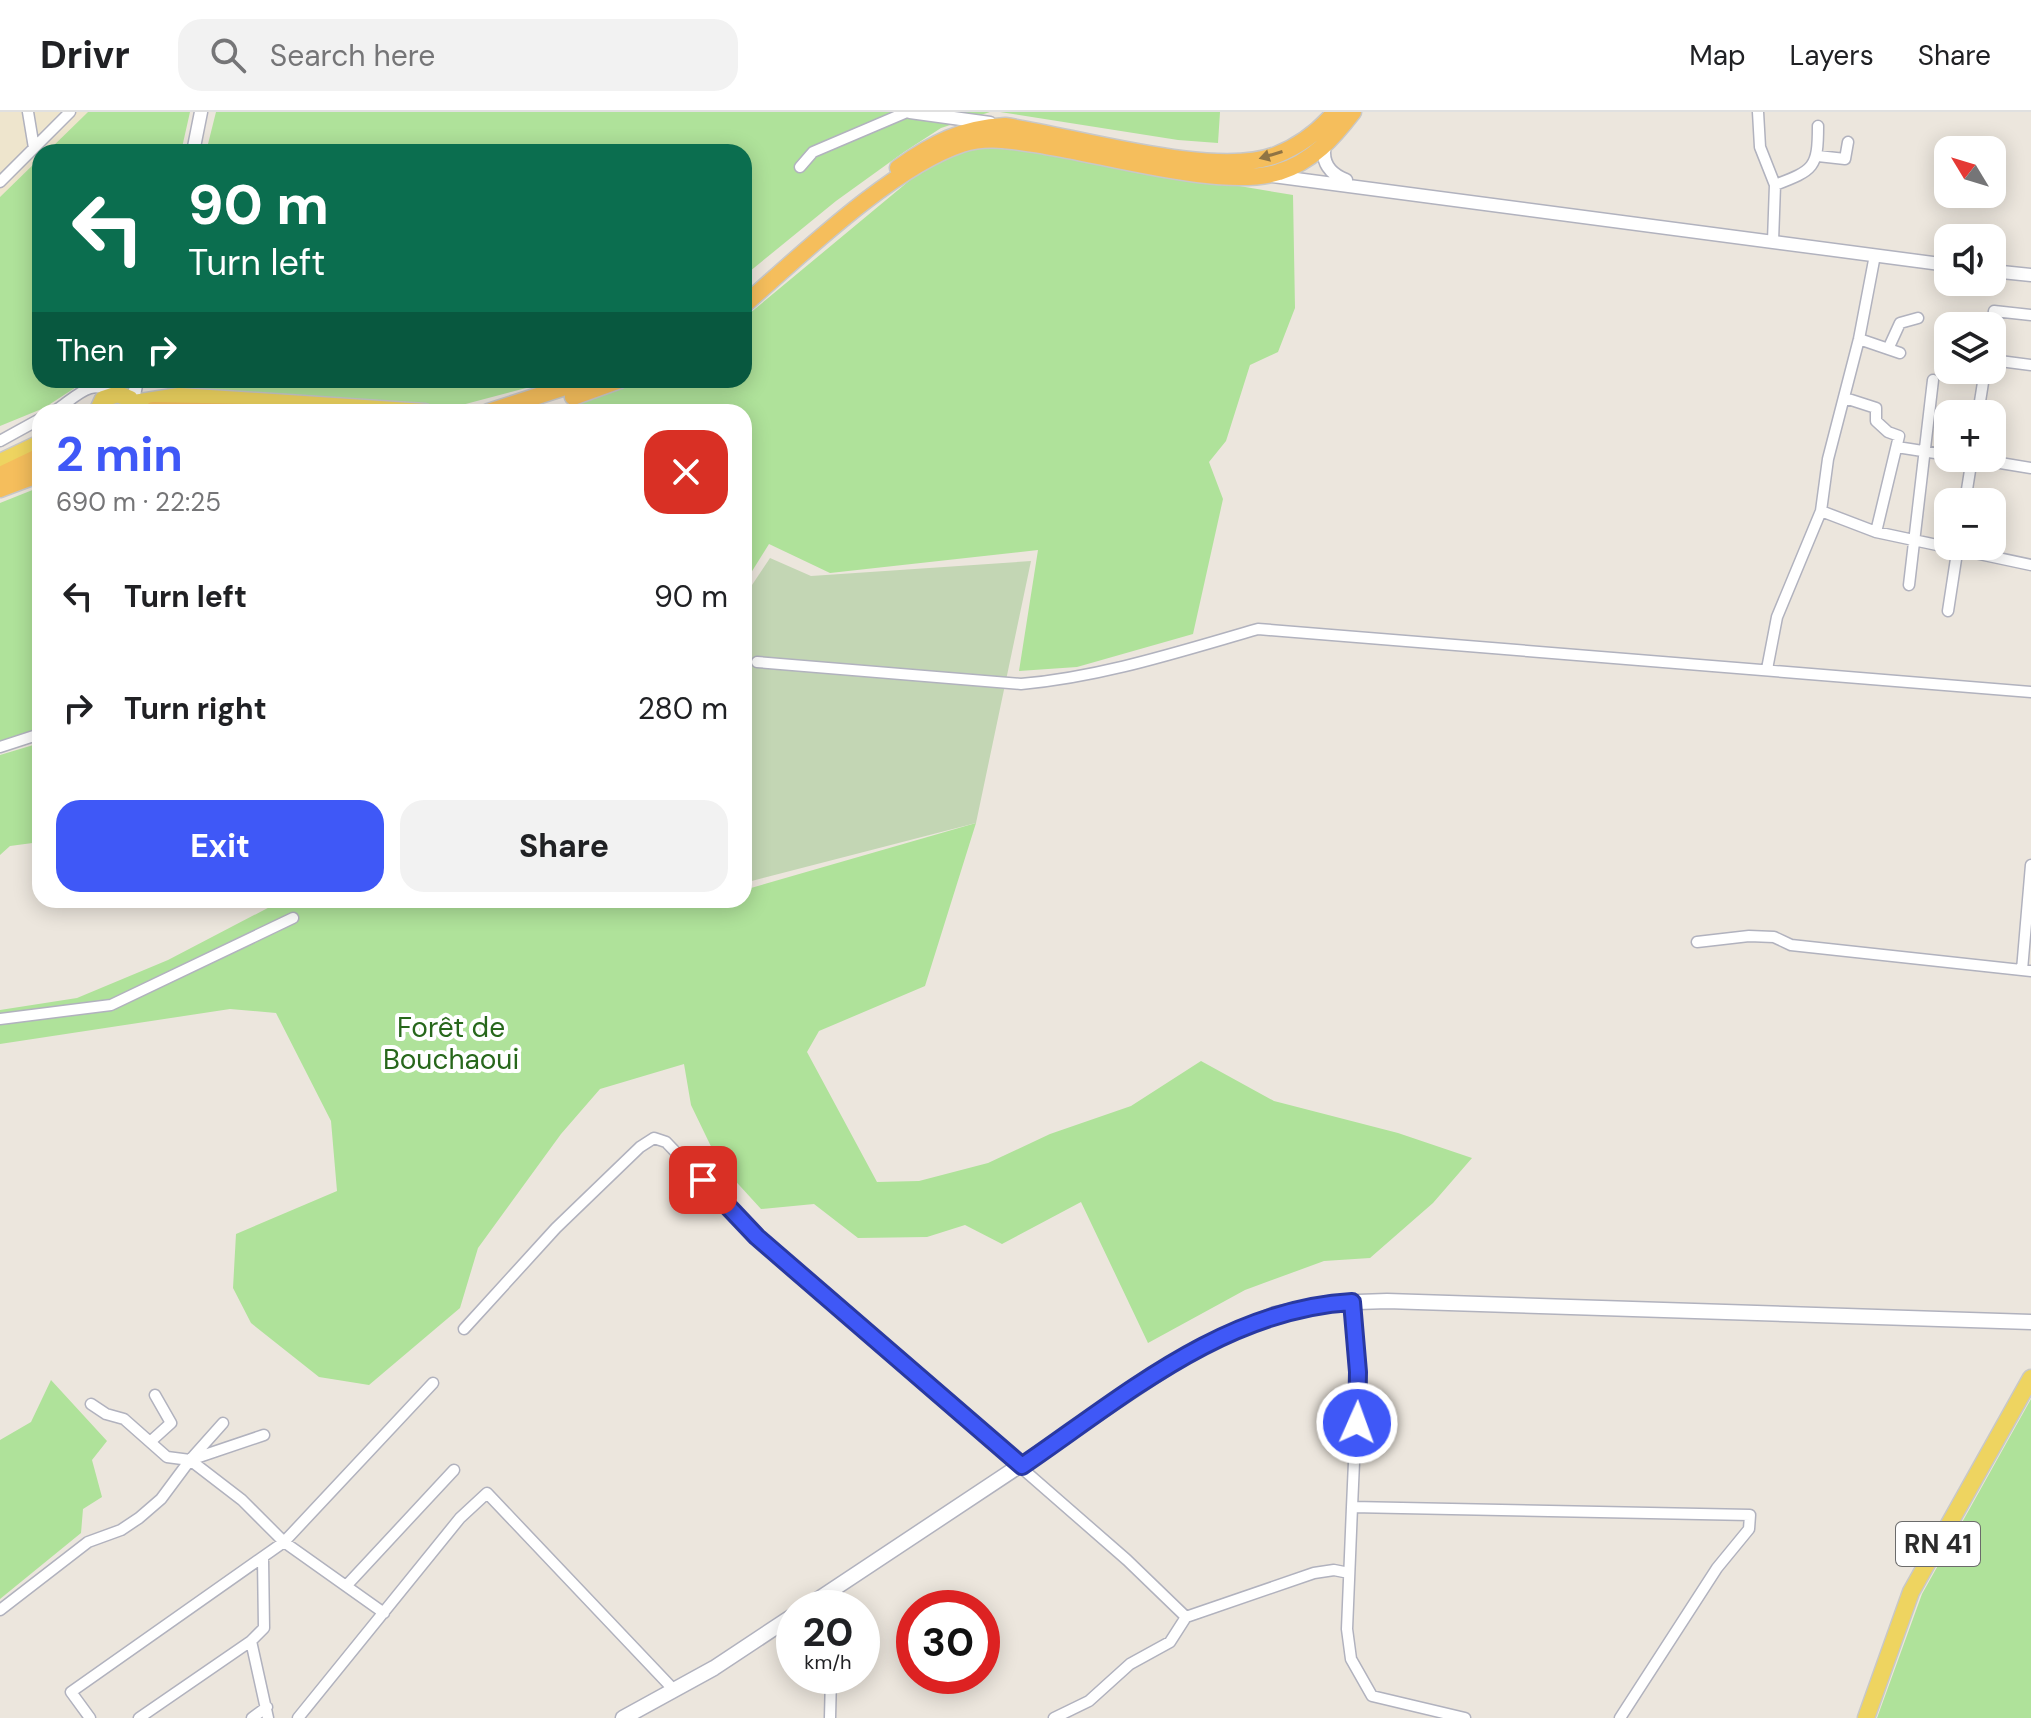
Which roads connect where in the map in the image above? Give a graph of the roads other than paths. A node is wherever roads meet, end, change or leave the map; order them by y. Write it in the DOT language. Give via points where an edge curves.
graph roads {
  1 [pos="28,112"];
  2 [pos="70,112"];
  3 [pos="201,112"];
  4 [pos="908,112"];
  5 [pos="1335,112"];
  6 [pos="1353,112"];
  7 [pos="1758,112"];
  8 [pos="1005,126"];
  9 [pos="1818,126"];
  10 [pos="1848,142"];
  11 [pos="33,144"];
  12 [pos="38,144"];
  13 [pos="195,144"];
  14 [pos="1325,145"];
  15 [pos="32,150"];
  16 [pos="1818,156"];
  17 [pos="800,167"];
  18 [pos="1264,175"];
  19 [pos="0,182"];
  20 [pos="1775,185"];
  21 [pos="1365,186"];
  22 [pos="1773,241"];
  23 [pos="1875,255"];
  24 [pos="1934,263"];
  25 [pos="2006,272"];
  26 [pos="2031,275"];
  27 [pos="752,284"];
  28 [pos="752,298"];
  29 [pos="2006,312"];
  30 [pos="2031,315"];
  31 [pos="1918,318"];
  32 [pos="1859,339"];
  33 [pos="2006,362"];
  34 [pos="2031,365"];
  35 [pos="1933,380"];
  36 [pos="86,388"];
  37 [pos="104,388"];
  38 [pos="562,388"];
  39 [pos="598,388"];
  40 [pos="1845,398"];
  41 [pos="131,399"];
  42 [pos="64,404"];
  43 [pos="73,404"];
  44 [pos="96,404"];
  45 [pos="101,404"];
  46 [pos="177,404"];
  47 [pos="302,404"];
  48 [pos="513,404"];
  49 [pos="552,404"];
  50 [pos="32,425"];
  51 [pos="0,441"];
  52 [pos="32,447"];
  53 [pos="1897,447"];
  54 [pos="1925,451"];
  55 [pos="1934,453"];
  56 [pos="32,460"];
  57 [pos="0,462"];
  58 [pos="2006,464"];
  59 [pos="32,468"];
  60 [pos="2031,468"];
  61 [pos="0,475"];
  62 [pos="32,477"];
  63 [pos="0,482"];
  64 [pos="0,489"];
  65 [pos="1821,511"];
  66 [pos="1876,532"];
  67 [pos="1914,542"];
  68 [pos="1934,545"];
  69 [pos="2006,559"];
  70 [pos="1956,560"];
  71 [pos="2031,565"];
  72 [pos="1909,585"];
  73 [pos="1948,611"];
  74 [pos="757,662"];
  75 [pos="1767,669"];
  76 [pos="2031,692"];
  77 [pos="32,737"];
  78 [pos="0,747"];
  79 [pos="2031,865"];
  80 [pos="293,918"];
  81 [pos="1697,942"];
  82 [pos="2026,970"];
  83 [pos="0,1019"];
  84 [pos="1352,1302"];
  85 [pos="2031,1322"];
  86 [pos="464,1329"];
  87 [pos="2031,1378"];
  88 [pos="433,1383"];
  89 [pos="155,1395"];
  90 [pos="91,1404"];
  91 [pos="223,1423"];
  92 [pos="264,1435"];
  93 [pos="150,1442"];
  94 [pos="190,1460"];
  95 [pos="1022,1466"];
  96 [pos="454,1470"];
  97 [pos="1352,1507"];
  98 [pos="284,1542"];
  99 [pos="263,1559"];
  100 [pos="1349,1573"];
  101 [pos="347,1585"];
  102 [pos="846,1590"];
  103 [pos="0,1610"];
  104 [pos="384,1613"];
  105 [pos="1186,1617"];
  106 [pos="776,1626"];
  107 [pos="251,1641"];
  108 [pos="674,1690"];
  109 [pos="831,1694"];
  110 [pos="268,1712"];
  111 [pos="1072,1713"];
  112 [pos="90,1718"];
  113 [pos="139,1718"];
  114 [pos="252,1718"];
  115 [pos="298,1718"];
  116 [pos="623,1718"];
  117 [pos="830,1718"];
  118 [pos="1054,1718"];
  119 [pos="1465,1718"];
  120 [pos="1620,1718"];
  121 [pos="1866,1718"];
  1 -- 11 [label="street"];
  2 -- 12 [label="street"];
  3 -- 13 [label="street"];
  4 -- 8 [label="street"];
  4 -- 17 [label="street" via="813,152"];
  5 -- 8 [label="highway, one-way" via="1298,144 1274,156 1245,161 1192,159"];
  6 -- 14 [label="highway"];
  7 -- 20 [label="street" via="1760,147"];
  8 -- 27 [label="highway" via="963,131 926,148 832,216"];
  9 -- 16 [label="street"];
  10 -- 16 [label="street" via="1845,159"];
  14 -- 18 [label="highway" via="1299,164"];
  14 -- 21 [label="street" via="1323,158 1333,173"];
  15 -- 19 [label="street"];
  16 -- 20 [label="street" via="1811,170"];
  18 -- 21 [label="street"];
  18 -- 28 [label="highway" via="1205,173 1020,142 977,140 918,166 858,208"];
  20 -- 22 [label="street"];
  21 -- 22 [label="street"];
  22 -- 23 [label="street"];
  23 -- 24 [label="street"];
  23 -- 32 [label="street"];
  25 -- 26 [label="street"];
  29 -- 30 [label="street"];
  31 -- 32 [label="street" via="1900,323 1894,350"];
  32 -- 40 [label="street"];
  33 -- 34 [label="street"];
  35 -- 54 [label="street"];
  36 -- 42 [label="street"];
  37 -- 41 [label="street"];
  38 -- 48 [label="highway"];
  39 -- 49 [label="highway"];
  40 -- 53 [label="street" via="1876,408 1876,421 1899,436"];
  40 -- 65 [label="street" via="1836,421"];
  41 -- 45 [label="main road" via="105,397"];
  41 -- 46 [label="highway"];
  41 -- 47 [label="main road" via="179,396"];
  43 -- 44 [label="street" via="84,395 94,397"];
  50 -- 51 [label="street"];
  52 -- 57 [label="main road"];
  53 -- 54 [label="street"];
  53 -- 66 [label="street"];
  54 -- 55 [label="street"];
  54 -- 67 [label="street"];
  56 -- 61 [label="highway"];
  58 -- 60 [label="street"];
  59 -- 63 [label="main road"];
  62 -- 64 [label="highway"];
  65 -- 66 [label="street"];
  65 -- 75 [label="street" via="1777,617"];
  66 -- 67 [label="street"];
  67 -- 68 [label="street"];
  67 -- 72 [label="street"];
  69 -- 71 [label="street"];
  70 -- 73 [label="street"];
  74 -- 75 [label="street" via="1021,684 1134,663 1258,629"];
  75 -- 76 [label="street"];
  77 -- 78 [label="street"];
  79 -- 82 [label="street"];
  80 -- 83 [label="street" via="111,1005"];
  81 -- 82 [label="street" via="1774,937 1791,945"];
  84 -- 85 [label="main road"];
  84 -- 95 [label="main road" via="1275,1314 1197,1348"];
  84 -- 97 [label="street" via="1358,1372"];
  86 -- 95 [label="street" via="556,1228 654,1138 666,1142 757,1237"];
  87 -- 121 [label="main road, RN 41" via="1911,1592"];
  88 -- 98 [label="street"];
  89 -- 93 [label="street" via="171,1423"];
  90 -- 93 [label="street" via="124,1419"];
  91 -- 94 [label="street"];
  92 -- 94 [label="street"];
  93 -- 94 [label="street" via="167,1457"];
  94 -- 98 [label="street" via="242,1500"];
  94 -- 103 [label="street" via="139,1518 88,1542"];
  95 -- 102 [label="main road"];
  95 -- 105 [label="street"];
  96 -- 101 [label="street"];
  97 -- 100 [label="street"];
  97 -- 120 [label="street" via="1750,1515 1749,1529 1717,1568"];
  98 -- 99 [label="street"];
  98 -- 101 [label="street"];
  99 -- 107 [label="street" via="264,1628"];
  99 -- 112 [label="street" via="71,1692"];
  100 -- 105 [label="street" via="1314,1573"];
  100 -- 119 [label="street" via="1351,1659 1372,1696"];
  101 -- 104 [label="street"];
  104 -- 108 [label="street" via="460,1518 489,1493"];
  104 -- 115 [label="street"];
  105 -- 111 [label="street" via="1170,1642 1130,1664"];
  106 -- 108 [label="main road"];
  107 -- 110 [label="street"];
  107 -- 113 [label="street"];
  108 -- 116 [label="main road"];
  109 -- 117 [label="street"];
  110 -- 114 [label="street"];
  111 -- 118 [label="street"];
}
